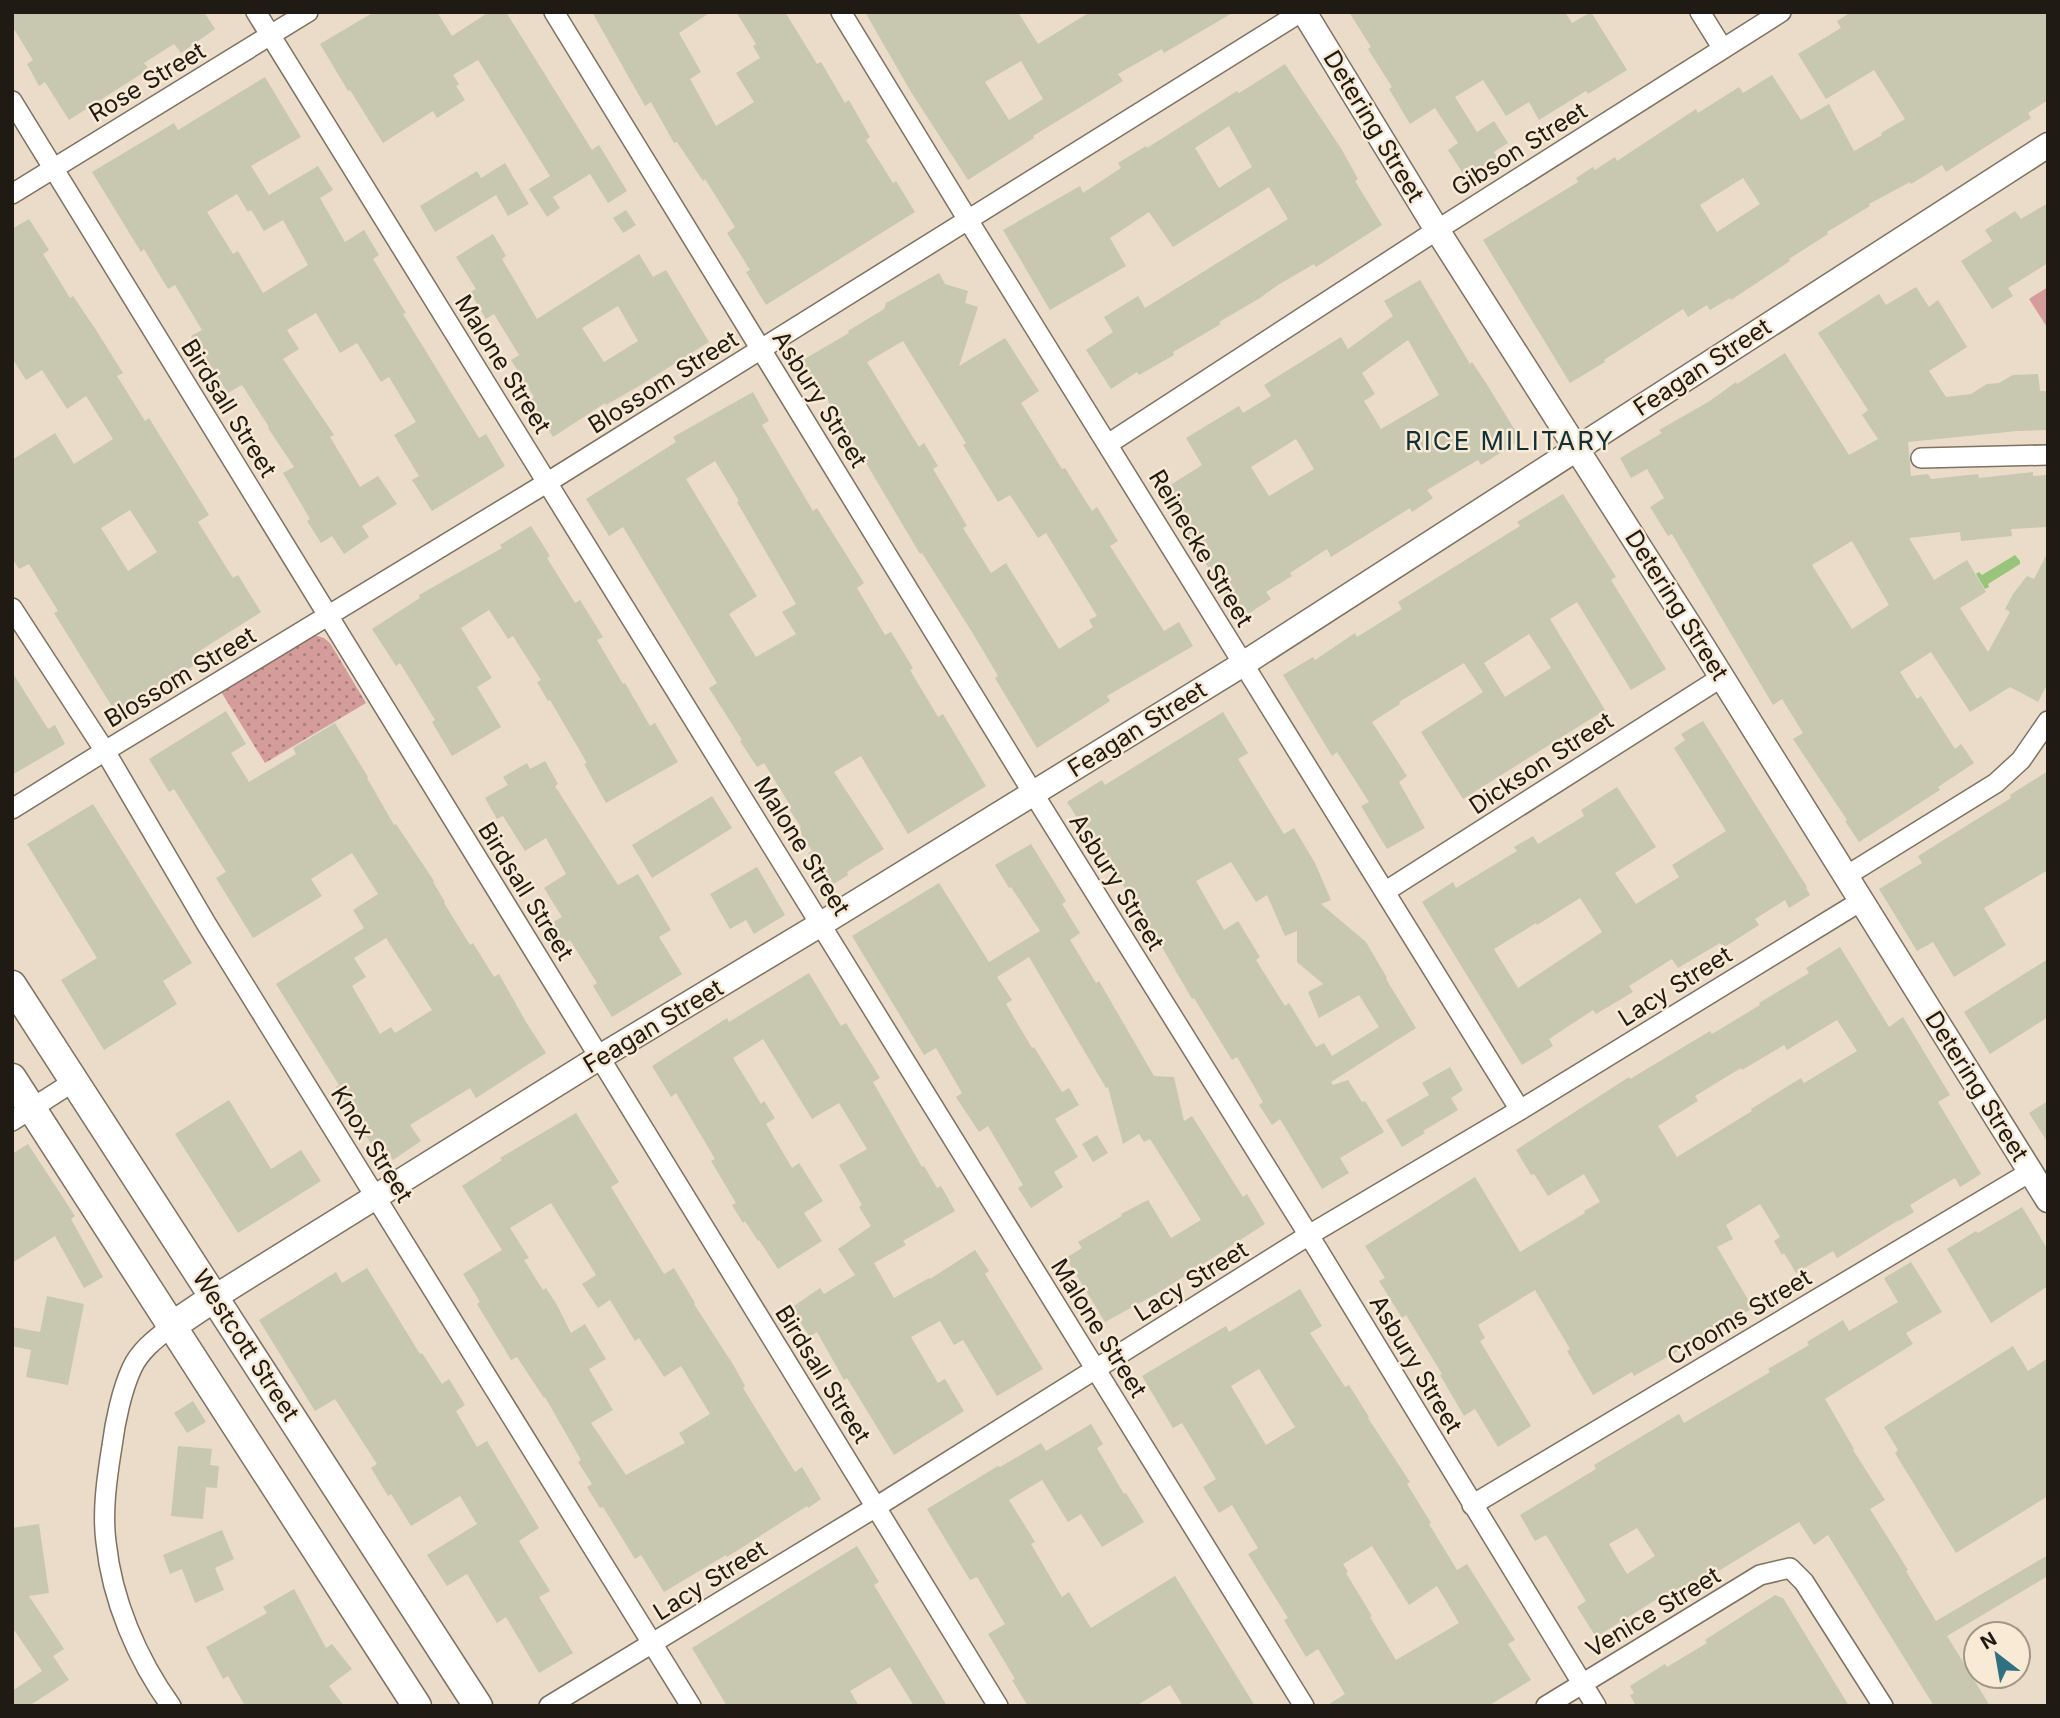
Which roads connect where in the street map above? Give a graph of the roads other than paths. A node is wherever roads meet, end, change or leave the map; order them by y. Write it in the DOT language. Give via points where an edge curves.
graph roads {
  1 [pos="256,12"];
  2 [pos="308,12"];
  3 [pos="554,12"];
  4 [pos="841,12"];
  5 [pos="1303,12"];
  6 [pos="1700,12"];
  7 [pos="1781,12"];
  8 [pos="271,36"];
  9 [pos="1723,49"];
  10 [pos="12,101"];
  11 [pos="2048,145"];
  12 [pos="53,168"];
  13 [pos="12,194"];
  14 [pos="968,220"];
  15 [pos="1437,230"];
  16 [pos="761,350"];
  17 [pos="1108,444"];
  18 [pos="1577,448"];
  19 [pos="2048,455"];
  20 [pos="1921,458"];
  21 [pos="548,482"];
  22 [pos="12,608"];
  23 [pos="329,616"];
  24 [pos="1243,664"];
  25 [pos="1722,677"];
  26 [pos="2048,721"];
  27 [pos="105,751"];
  28 [pos="1033,793"];
  29 [pos="12,809"];
  30 [pos="1846,876"];
  31 [pos="1386,891"];
  32 [pos="1861,901"];
  33 [pos="821,924"];
  34 [pos="12,985"];
  35 [pos="600,1057"];
  36 [pos="12,1078"];
  37 [pos="73,1082"];
  38 [pos="1520,1110"];
  39 [pos="22,1114"];
  40 [pos="2030,1172"];
  41 [pos="377,1198"];
  42 [pos="2048,1199"];
  43 [pos="1309,1236"];
  44 [pos="215,1297"];
  45 [pos="172,1325"];
  46 [pos="1095,1370"];
  47 [pos="1472,1505"];
  48 [pos="876,1507"];
  49 [pos="652,1645"];
  50 [pos="1582,1684"];
  51 [pos="171,1706"];
  52 [pos="417,1706"];
  53 [pos="478,1706"];
  54 [pos="549,1706"];
  55 [pos="691,1706"];
  56 [pos="998,1706"];
  57 [pos="1304,1706"];
  58 [pos="1546,1706"];
  59 [pos="1596,1706"];
  60 [pos="1883,1706"];
  1 -- 8 [label="street, Malone Street"];
  2 -- 8 [label="street, Rose Street"];
  3 -- 16 [label="street, Asbury Street"];
  4 -- 14 [label="street, Reinecke Street"];
  5 -- 14 [label="street, Blossom Street"];
  5 -- 15 [label="street, Detering Street"];
  6 -- 9 [label="street"];
  7 -- 9 [label="street, Gibson Street"];
  8 -- 12 [label="street, Rose Street"];
  8 -- 21 [label="street, Malone Street"];
  9 -- 15 [label="street, Gibson Street"];
  10 -- 12 [label="street, Birdsall Street"];
  11 -- 18 [label="street, Feagan Street"];
  12 -- 13 [label="street, Rose Street"];
  12 -- 23 [label="street, Birdsall Street"];
  14 -- 16 [label="street, Blossom Street"];
  14 -- 17 [label="street, Reinecke Street"];
  15 -- 17 [label="street, Gibson Street"];
  15 -- 18 [label="street, Detering Street"];
  16 -- 21 [label="street, Blossom Street"];
  16 -- 28 [label="street, Asbury Street"];
  17 -- 24 [label="street, Reinecke Street"];
  18 -- 24 [label="street, Feagan Street"];
  18 -- 25 [label="street, Detering Street"];
  19 -- 20 [label="street"];
  21 -- 23 [label="street, Blossom Street"];
  21 -- 33 [label="street, Malone Street"];
  22 -- 27 [label="street, Knox Street"];
  23 -- 27 [label="street, Blossom Street"];
  23 -- 35 [label="street, Birdsall Street"];
  24 -- 28 [label="street, Feagan Street"];
  24 -- 31 [label="street, Reinecke Street"];
  25 -- 30 [label="street, Detering Street"];
  25 -- 31 [label="street, Dickson Street"];
  26 -- 30 [label="street" via="2021,760 1996,783"];
  27 -- 29 [label="street, Blossom Street"];
  27 -- 41 [label="street, Knox Street"];
  28 -- 33 [label="street, Feagan Street"];
  28 -- 43 [label="street, Asbury Street"];
  30 -- 32 [label="street, Detering Street"];
  31 -- 38 [label="street, Reinecke Street"];
  32 -- 38 [label="street, Lacy Street"];
  32 -- 40 [label="street, Detering Street"];
  33 -- 35 [label="street, Feagan Street"];
  33 -- 46 [label="street, Malone Street"];
  34 -- 37 [label="main road, Westcott Street"];
  35 -- 41 [label="street, Feagan Street"];
  35 -- 48 [label="street, Birdsall Street"];
  36 -- 39 [label="main road, Westcott Street"];
  37 -- 39 [label="street"];
  37 -- 44 [label="main road, Westcott Street"];
  38 -- 43 [label="street, Lacy Street"];
  39 -- 45 [label="main road, Westcott Street"];
  40 -- 42 [label="street, Detering Street"];
  40 -- 47 [label="street, Crooms Street"];
  41 -- 44 [label="street, Feagan Street"];
  41 -- 49 [label="street, Knox Street"];
  43 -- 46 [label="street, Lacy Street"];
  43 -- 47 [label="street, Asbury Street"];
  44 -- 45 [label="main road"];
  44 -- 53 [label="main road, Westcott Street"];
  45 -- 51 [label="street" via="132,1366 115,1422 106,1481 105,1541 130,1633"];
  45 -- 52 [label="main road, Westcott Street"];
  46 -- 48 [label="street, Lacy Street"];
  46 -- 57 [label="street, Malone Street"];
  47 -- 50 [label="street, Asbury Street"];
  48 -- 49 [label="street, Lacy Street"];
  48 -- 56 [label="street, Birdsall Street"];
  49 -- 54 [label="street, Lacy Street"];
  49 -- 55 [label="street, Knox Street"];
  50 -- 58 [label="street, Venice Street"];
  50 -- 59 [label="street, Asbury Street"];
  50 -- 60 [label="street, Venice Street" via="1760,1575 1790,1569 1804,1582"];
}
